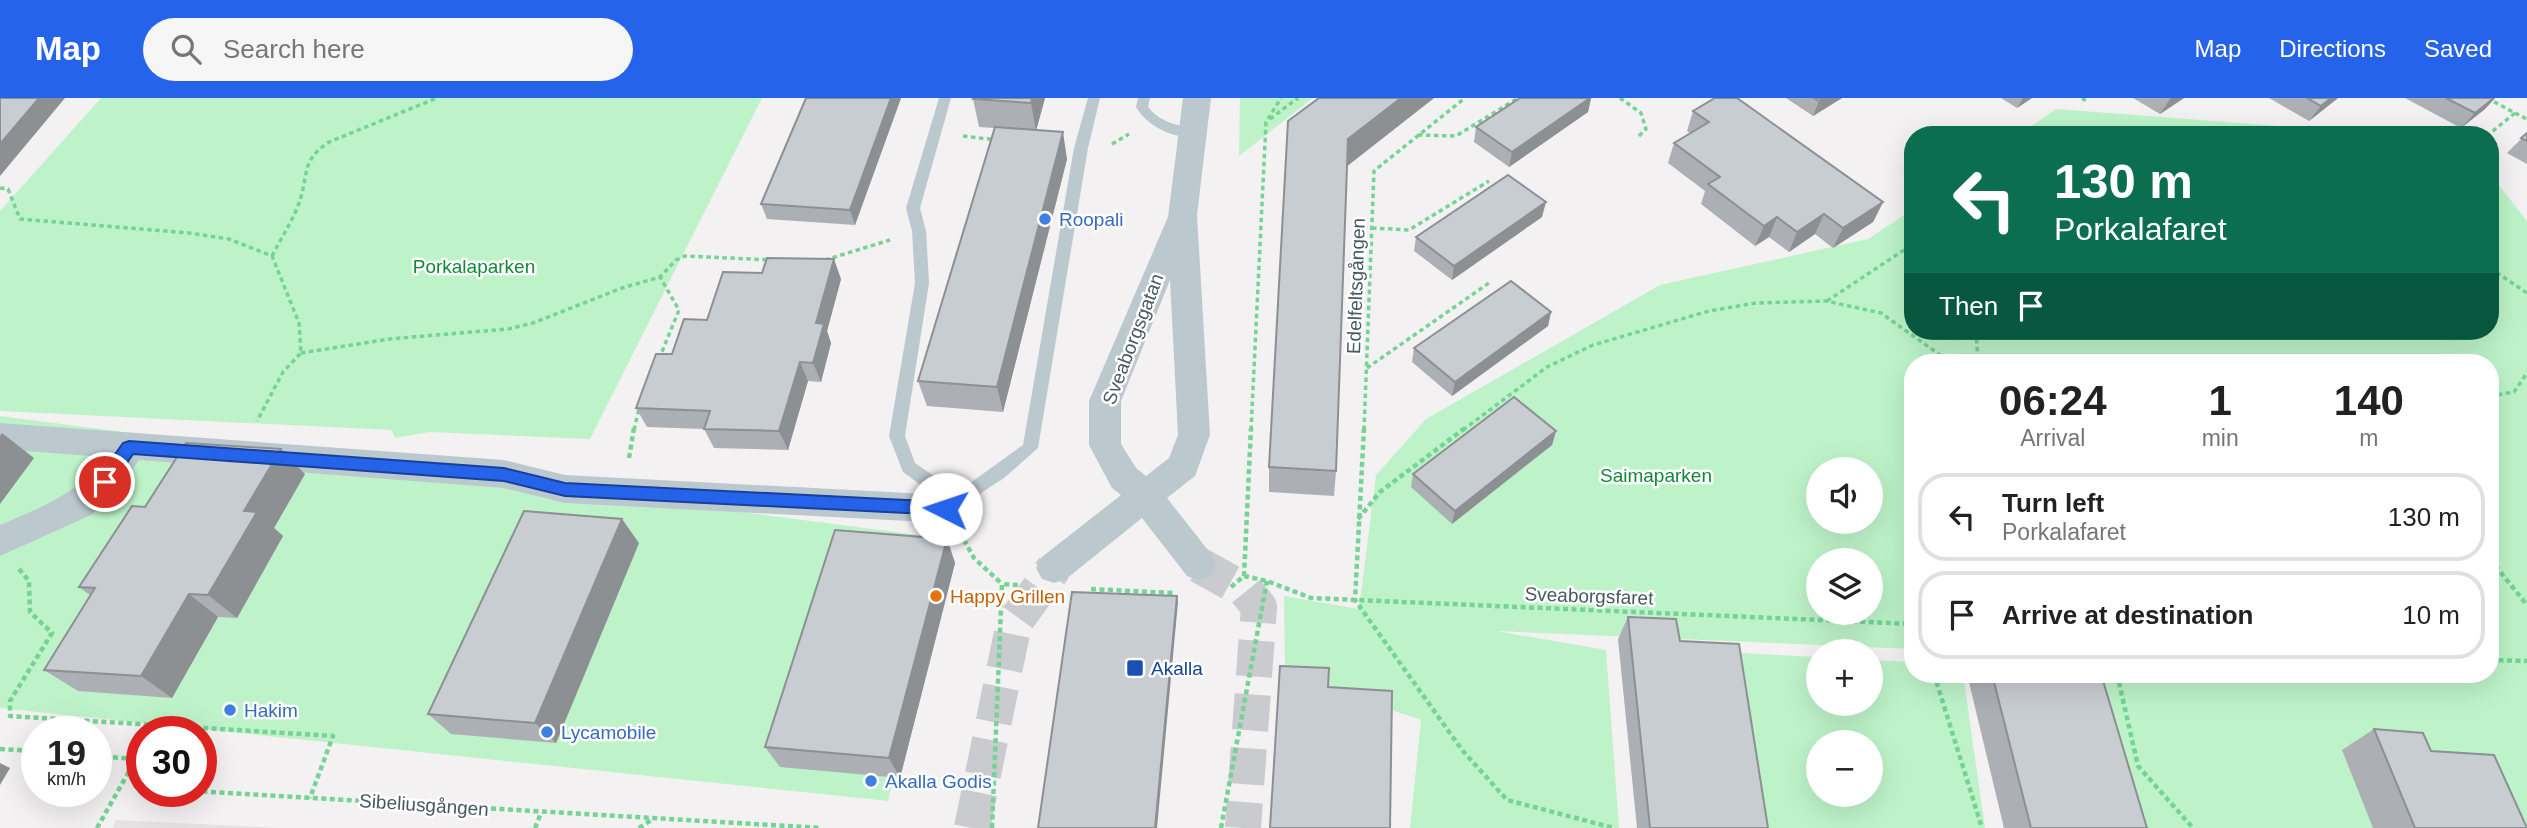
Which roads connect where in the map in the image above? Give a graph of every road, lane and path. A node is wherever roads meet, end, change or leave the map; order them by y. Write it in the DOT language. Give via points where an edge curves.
graph roads {
  1 [pos="414,98"];
  2 [pos="437,98"];
  3 [pos="946,98"];
  4 [pos="1094,98"];
  5 [pos="1144,98"];
  6 [pos="1197,98"];
  7 [pos="1281,98"];
  8 [pos="1298,98"];
  9 [pos="1465,98"];
  10 [pos="1518,98"];
  11 [pos="1620,98"];
  12 [pos="2082,98"];
  13 [pos="2487,98"];
  14 [pos="2088,102"];
  15 [pos="417,106"];
  16 [pos="2515,113"];
  17 [pos="2527,119"];
  18 [pos="1266,122"];
  19 [pos="2499,126"];
  20 [pos="1137,129"];
  21 [pos="1192,133"];
  22 [pos="935,134"];
  23 [pos="1419,135"];
  24 [pos="1637,138"];
  25 [pos="1001,140"];
  26 [pos="1107,148"];
  27 [pos="1489,181"];
  28 [pos="0,188"];
  29 [pos="1182,215"];
  30 [pos="1372,228"];
  31 [pos="919,231"];
  32 [pos="1904,250"];
  33 [pos="272,256"];
  34 [pos="779,260"];
  35 [pos="820,262"];
  36 [pos="2499,274"];
  37 [pos="660,278"];
  38 [pos="1489,283"];
  39 [pos="2527,293"];
  40 [pos="1826,301"];
  41 [pos="1904,329"];
  42 [pos="1919,340"];
  43 [pos="300,353"];
  44 [pos="1939,354"];
  45 [pos="659,360"];
  46 [pos="1367,369"];
  47 [pos="2527,373"];
  48 [pos="2499,394"];
  49 [pos="644,397"];
  50 [pos="0,436"];
  51 [pos="129,448"];
  52 [pos="238,456"];
  53 [pos="620,492"];
  54 [pos="1145,496"];
  55 [pos="946,509"];
  56 [pos="1358,519"];
  57 [pos="8,554"];
  58 [pos="1199,565"];
  59 [pos="2499,570"];
  60 [pos="1244,576"];
  61 [pos="1042,577"];
  62 [pos="1267,581"];
  63 [pos="1002,584"];
  64 [pos="1084,588"];
  65 [pos="1228,589"];
  66 [pos="1179,594"];
  67 [pos="1355,600"];
  68 [pos="2527,605"];
  69 [pos="1904,624"];
  70 [pos="2499,660"];
  71 [pos="2527,661"];
  72 [pos="1937,683"];
  73 [pos="2120,683"];
  74 [pos="21,716"];
  75 [pos="112,721"];
  76 [pos="0,749"];
  77 [pos="21,750"];
  78 [pos="126,777"];
  79 [pos="217,792"];
  80 [pos="310,798"];
  81 [pos="541,813"];
  82 [pos="655,818"];
  83 [pos="97,828"];
  84 [pos="535,828"];
  85 [pos="639,828"];
  86 [pos="822,828"];
  87 [pos="992,828"];
  88 [pos="1221,828"];
  89 [pos="1614,828"];
  90 [pos="1982,828"];
  91 [pos="2193,828"];
  1 -- 15 [label="path"];
  2 -- 15 [label="path"];
  3 -- 22 [label="lane"];
  4 -- 55 [label="lane" via="1081,148 1030,447"];
  5 -- 21 [label="lane" via="1142,107 1149,117 1168,128"];
  6 -- 21 [label="street, Sveaborgsgatan"];
  7 -- 18 [label="path"];
  8 -- 18 [label="path"];
  9 -- 23 [label="path, Edelfeltsgången"];
  10 -- 23 [label="path" via="1456,136"];
  11 -- 24 [label="path" via="1641,113 1646,129"];
  12 -- 14 [label="path"];
  13 -- 16 [label="path"];
  15 -- 33 [label="path" via="313,153 300,200"];
  16 -- 17 [label="path"];
  16 -- 19 [label="path"];
  18 -- 60 [label="path"];
  20 -- 26 [label="path"];
  21 -- 29 [label="street, Sveaborgsgatan"];
  22 -- 25 [label="path"];
  22 -- 31 [label="lane" via="913,208"];
  23 -- 30 [label="path, Edelfeltsgången" via="1374,171"];
  27 -- 30 [label="path" via="1409,230"];
  28 -- 33 [label="path" via="8,189 20,219 189,233 229,239"];
  29 -- 54 [label="street, Sveaborgsgatan" via="1194,435 1182,466"];
  29 -- 54 [label="street, Sveaborgsgatan" via="1105,401 1105,445 1125,478"];
  30 -- 46 [label="path, Edelfeltsgången"];
  31 -- 35 [label="path"];
  31 -- 55 [label="lane" via="922,283 897,436 909,467 928,481"];
  32 -- 40 [label="path"];
  33 -- 43 [label="path" via="299,323"];
  34 -- 37 [label="path" via="685,256"];
  36 -- 39 [label="path"];
  37 -- 43 [label="path" via="508,329 389,339"];
  37 -- 45 [label="path" via="679,310"];
  38 -- 46 [label="path"];
  40 -- 41 [label="path" via="1881,313"];
  40 -- 56 [label="path" via="1756,303 1593,345 1547,367 1380,492"];
  42 -- 44 [label="path"];
  43 -- 52 [label="path" via="283,372"];
  46 -- 56 [label="path, Edelfeltsgången"];
  47 -- 48 [label="path" via="2514,392"];
  49 -- 53 [label="path" via="634,422 634,442"];
  50 -- 51 [label="street"];
  51 -- 52 [label="street"];
  51 -- 57 [label="street" via="105,482 79,505"];
  52 -- 53 [label="street" via="504,474 565,489"];
  53 -- 55 [label="street"];
  54 -- 58 [label="street, Sveaborgsgatan"];
  54 -- 61 [label="street, Sveaborgsgatan"];
  55 -- 63 [label="path" via="974,558"];
  56 -- 67 [label="path, Edelfeltsgången"];
  57 -- 74 [label="path" via="29,581 30,612 52,633 10,701 10,716"];
  59 -- 68 [label="path"];
  60 -- 62 [label="path, Sveaborgsfaret"];
  60 -- 65 [label="path"];
  61 -- 63 [label="path"];
  62 -- 67 [label="path, Sveaborgsfaret" via="1311,598"];
  62 -- 88 [label="path"];
  63 -- 87 [label="path"];
  64 -- 66 [label="path"];
  67 -- 69 [label="path, Sveaborgsfaret"];
  67 -- 89 [label="path" via="1462,750 1507,800"];
  70 -- 71 [label="path"];
  72 -- 90 [label="path"];
  73 -- 91 [label="path" via="2138,765"];
  75 -- 80 [label="path" via="333,736"];
  76 -- 77 [label="path"];
  78 -- 83 [label="path"];
  79 -- 80 [label="path, Sibeliusgången"];
  80 -- 81 [label="path, Sibeliusgången"];
  81 -- 82 [label="path, Sibeliusgången"];
  81 -- 84 [label="path"];
  82 -- 85 [label="path"];
  82 -- 86 [label="path, Sibeliusgången"];
}
